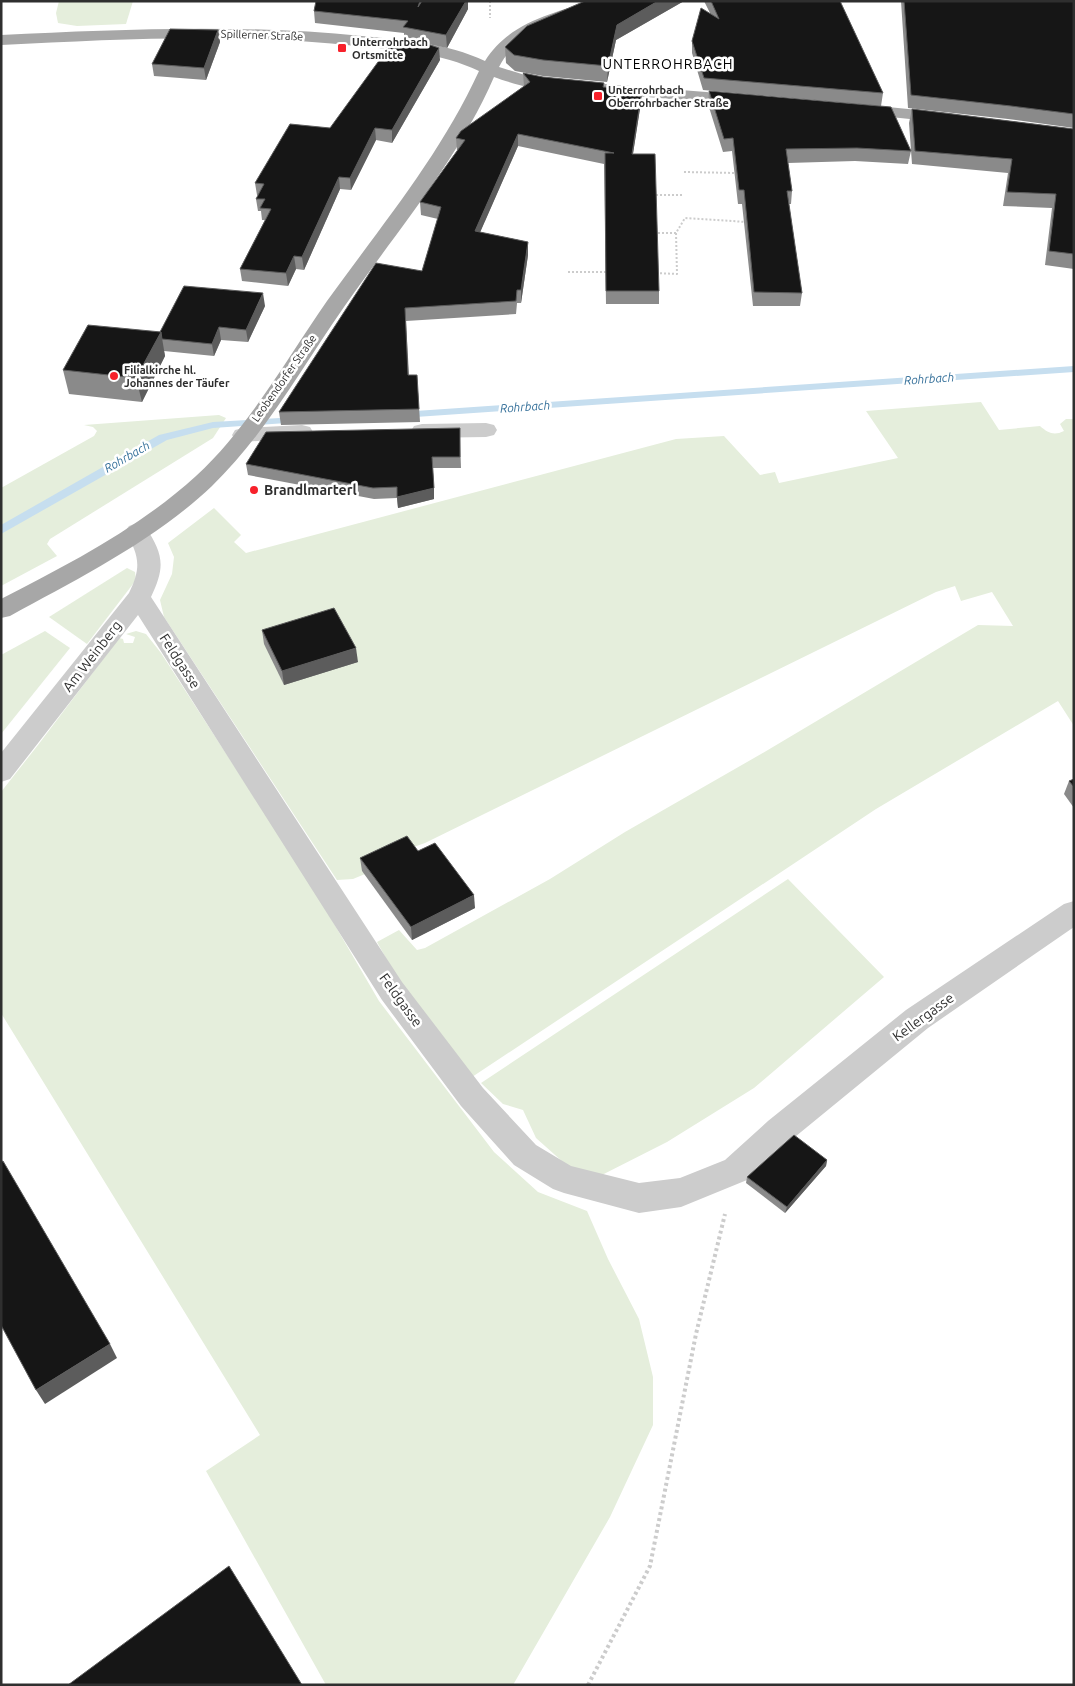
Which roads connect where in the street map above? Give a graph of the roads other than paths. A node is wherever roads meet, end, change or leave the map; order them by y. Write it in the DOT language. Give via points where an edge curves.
graph roads {
  1 [pos="614,1"];
  2 [pos="1,40"];
  3 [pos="489,69"];
  4 [pos="572,86"];
  5 [pos="592,88"];
  6 [pos="760,101"];
  7 [pos="839,108"];
  8 [pos="970,120"];
  9 [pos="486,430"];
  10 [pos="398,431"];
  11 [pos="245,432"];
  12 [pos="320,432"];
  13 [pos="137,531"];
  14 [pos="139,597"];
  15 [pos="1,610"];
  16 [pos="1,772"];
  17 [pos="1074,912"];
  18 [pos="779,1131"];
  1 -- 3 [label="main road, Leobendorfer Straße" via="534,28 508,42"];
  2 -- 3 [label="main road, Spillerner Straße" via="197,33 311,37 433,51 457,56"];
  3 -- 4 [label="main road, Spillerner Straße" via="521,80"];
  3 -- 11 [label="main road, Leobendorfer Straße" via="474,102 434,167"];
  5 -- 6 [label="main road"];
  7 -- 8 [label="main road"];
  9 -- 10 [label="street"];
  11 -- 12 [label="street"];
  11 -- 13 [label="main road, Leobendorfer Straße" via="225,459 196,488"];
  13 -- 14 [label="street, Am Weinberg" via="151,562"];
  13 -- 15 [label="main road, Leobendorfer Straße"];
  14 -- 16 [label="street, Am Weinberg"];
  14 -- 18 [label="street, Feldgasse" via="392,991 472,1097 524,1155 564,1180 639,1198 682,1192 736,1170"];
  17 -- 18 [label="street, Kellergasse" via="917,1019"];
}
